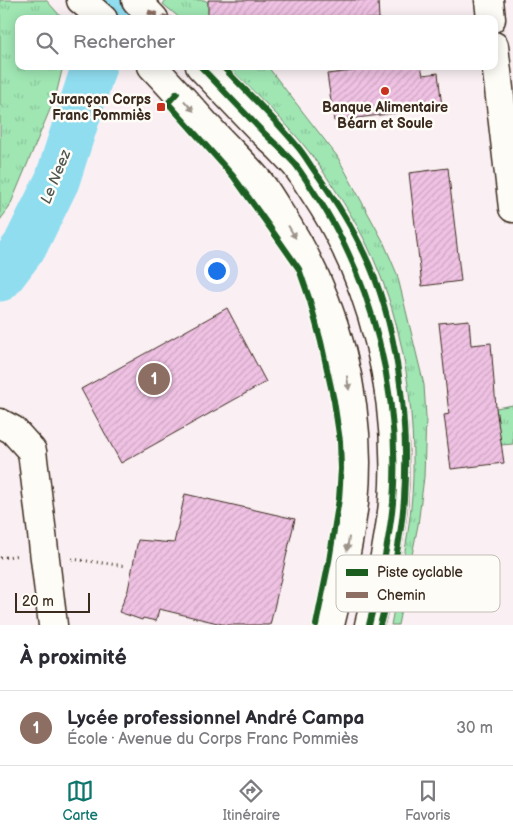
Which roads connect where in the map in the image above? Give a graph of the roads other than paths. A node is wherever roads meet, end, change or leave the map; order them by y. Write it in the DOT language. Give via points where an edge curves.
graph roads {
  1 [pos="81,0"];
  2 [pos="489,0"];
  3 [pos="98,15"];
  4 [pos="491,15"];
  5 [pos="156,70"];
  6 [pos="204,70"];
  7 [pos="497,70"];
  8 [pos="513,208"];
  9 [pos="0,423"];
  10 [pos="347,555"];
  11 [pos="385,555"];
  12 [pos="336,601"];
  13 [pos="372,612"];
  14 [pos="52,618"];
  15 [pos="330,625"];
  16 [pos="369,625"];
  1 -- 3 [label="main road"];
  2 -- 4 [label="main road"];
  5 -- 10 [label="main road, one-way" via="260,184 291,229 316,275 346,368 353,410 356,454"];
  6 -- 11 [label="main road" via="296,165 339,234 368,302 386,375 395,453 393,503"];
  7 -- 8 [label="main road"];
  9 -- 14 [label="main road" via="13,430 32,451"];
  12 -- 15 [label="main road, one-way"];
  13 -- 16 [label="main road"];
}
